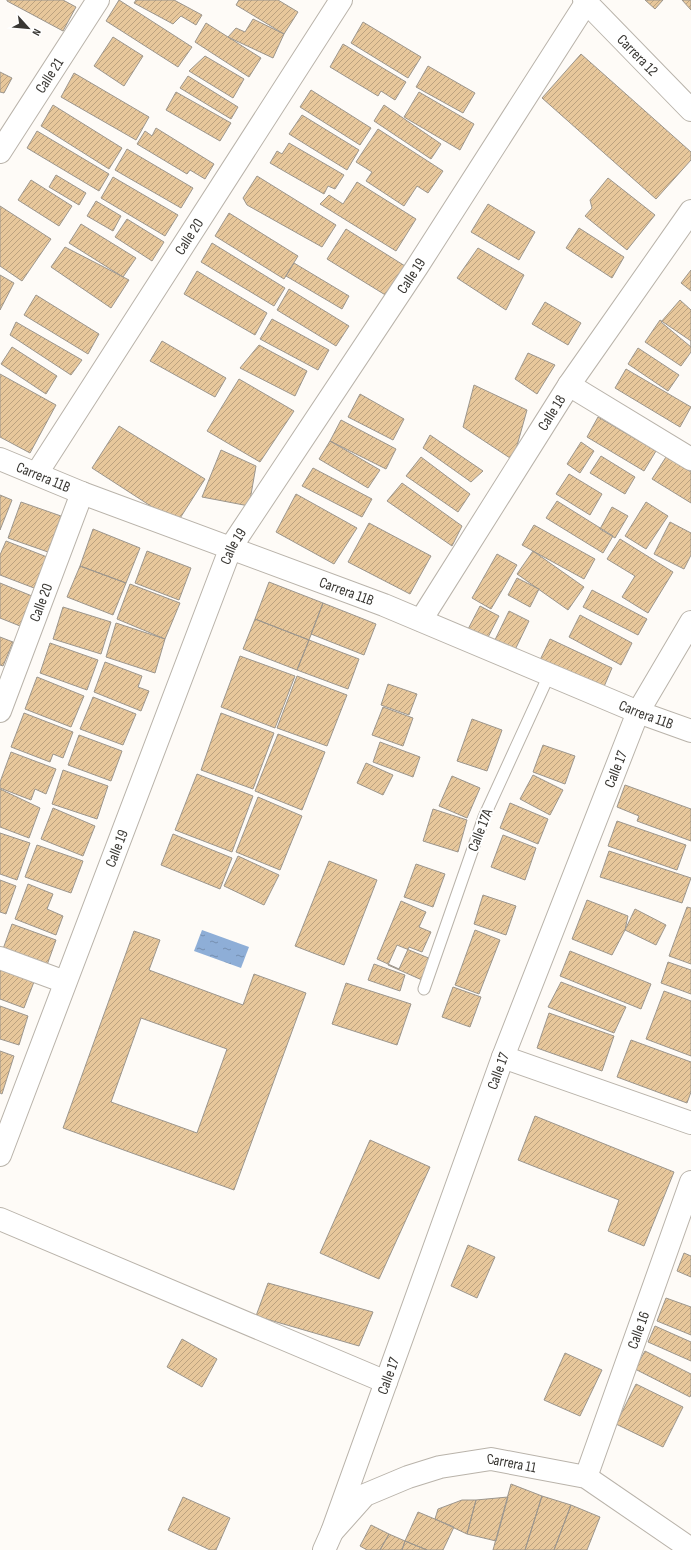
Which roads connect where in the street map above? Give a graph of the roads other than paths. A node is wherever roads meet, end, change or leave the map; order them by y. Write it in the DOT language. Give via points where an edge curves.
graph roads {
  1 [pos="98,0"];
  2 [pos="341,0"];
  3 [pos="586,1"];
  4 [pos="691,110"];
  5 [pos="0,152"];
  6 [pos="691,211"];
  7 [pos="569,385"];
  8 [pos="0,459"];
  9 [pos="691,459"];
  10 [pos="37,474"];
  11 [pos="82,493"];
  12 [pos="231,547"];
  13 [pos="421,620"];
  14 [pos="691,622"];
  15 [pos="549,675"];
  16 [pos="0,711"];
  17 [pos="638,712"];
  18 [pos="691,731"];
  19 [pos="0,958"];
  20 [pos="65,982"];
  21 [pos="424,989"];
  22 [pos="503,1057"];
  23 [pos="691,1122"];
  24 [pos="0,1155"];
  25 [pos="691,1182"];
  26 [pos="0,1219"];
  27 [pos="386,1382"];
  28 [pos="586,1477"];
  29 [pos="328,1541"];
  30 [pos="691,1548"];
  1 -- 5 [label="street, Calle 21"];
  2 -- 10 [label="street, Calle 20"];
  3 -- 4 [label="street, Carrera 12"];
  3 -- 12 [label="street, Calle 19" via="417,267"];
  6 -- 7 [label="street, Calle 18"];
  7 -- 9 [label="street"];
  7 -- 13 [label="street, Calle 18"];
  8 -- 10 [label="street, Carrera 11B"];
  10 -- 11 [label="street, Carrera 11B"];
  11 -- 12 [label="street, Carrera 11B"];
  11 -- 16 [label="street, Calle 20"];
  12 -- 13 [label="street, Carrera 11B"];
  12 -- 20 [label="street, Calle 19"];
  13 -- 15 [label="street, Carrera 11B"];
  14 -- 17 [label="street, Calle 17"];
  15 -- 17 [label="street, Carrera 11B"];
  15 -- 21 [label="lane, Calle 17A" via="484,817"];
  17 -- 18 [label="street, Carrera 11B"];
  17 -- 22 [label="street, Calle 17"];
  19 -- 20 [label="street"];
  20 -- 24 [label="street, Calle 19"];
  22 -- 23 [label="street"];
  22 -- 27 [label="street, Calle 17"];
  25 -- 28 [label="street, Calle 16"];
  26 -- 27 [label="street"];
  27 -- 29 [label="street, Calle 17"];
  28 -- 29 [label="street, Carrera 11" via="491,1459 440,1467 365,1495"];
  28 -- 30 [label="street, Carrera 11"];
}
